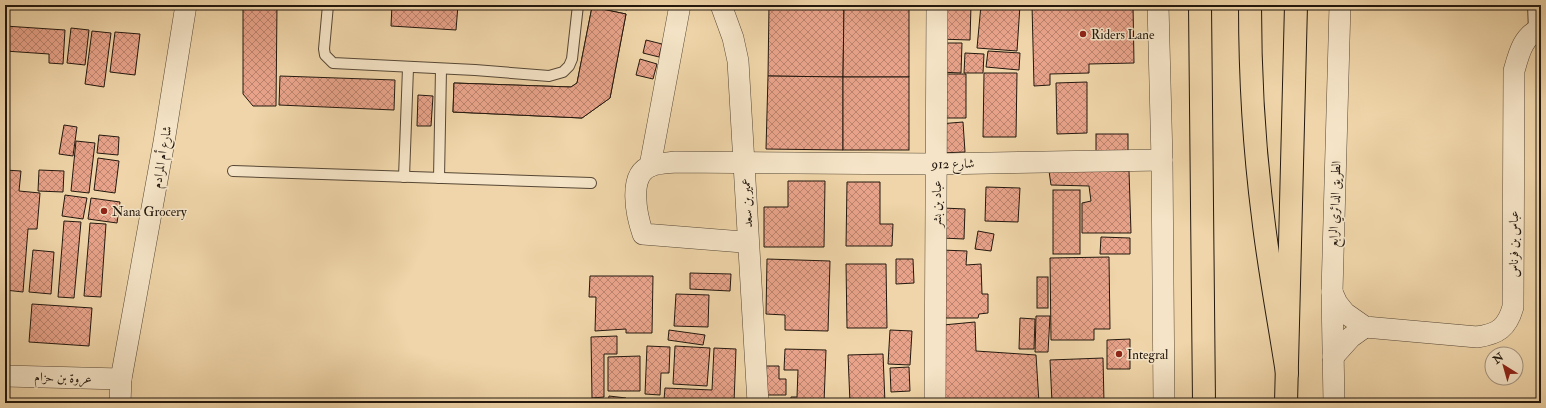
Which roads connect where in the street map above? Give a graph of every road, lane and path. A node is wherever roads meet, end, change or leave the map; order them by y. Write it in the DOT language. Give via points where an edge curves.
graph roads {
  1 [pos="186,5"];
  2 [pos="328,5"];
  3 [pos="578,5"];
  4 [pos="680,5"];
  5 [pos="721,5"];
  6 [pos="937,5"];
  7 [pos="1158,5"];
  8 [pos="1200,5"];
  9 [pos="1250,5"];
  10 [pos="1296,5"];
  11 [pos="1340,5"];
  12 [pos="1533,5"];
  13 [pos="1537,30"];
  14 [pos="408,68"];
  15 [pos="441,69"];
  16 [pos="1162,160"];
  17 [pos="744,161"];
  18 [pos="936,164"];
  19 [pos="650,166"];
  20 [pos="233,171"];
  21 [pos="404,176"];
  22 [pos="439,178"];
  23 [pos="591,183"];
  24 [pos="743,242"];
  25 [pos="1332,292"];
  26 [pos="1365,327"];
  27 [pos="1333,357"];
  28 [pos="1287,373"];
  29 [pos="5,376"];
  30 [pos="121,379"];
  31 [pos="120,403"];
  32 [pos="758,403"];
  33 [pos="935,403"];
  34 [pos="1164,403"];
  35 [pos="1204,403"];
  36 [pos="1286,403"];
  37 [pos="1334,403"];
  1 -- 30 [label="street, شارع أم المرادم"];
  2 -- 14 [label="lane" via="324,49 328,60 339,65"];
  3 -- 15 [label="lane" via="572,59 568,66 556,75"];
  4 -- 19 [label="street"];
  5 -- 17 [label="street, عمير بن سعد" via="738,61"];
  6 -- 18 [label="street, عباد بن بشر"];
  7 -- 16 [label="street"];
  8 -- 35 [label="main road"];
  9 -- 28 [label="main road" via="1250,76 1256,155"];
  10 -- 28 [label="main road"];
  11 -- 25 [label="street, الطريق الدائري الرابع"];
  12 -- 13 [label="lane"];
  13 -- 26 [label="street, عباس بن فرناس" via="1520,47 1514,71 1510,317 1503,328 1490,335 1477,337"];
  14 -- 15 [label="lane"];
  14 -- 21 [label="lane"];
  15 -- 22 [label="lane"];
  16 -- 18 [label="street, شارع 912"];
  16 -- 34 [label="street"];
  17 -- 18 [label="street, شارع 912"];
  17 -- 19 [label="street, شارع 912" via="676,162"];
  17 -- 32 [label="street, عمير بن سعد"];
  18 -- 33 [label="street, عباد بن بشر"];
  19 -- 24 [label="street" via="637,180 636,191 638,220 644,234"];
  20 -- 21 [label="lane"];
  21 -- 22 [label="lane"];
  22 -- 23 [label="lane"];
  25 -- 26 [label="street, عباس بن فرناس" via="1345,313"];
  25 -- 27 [label="street, الطريق الدائري الرابع"];
  26 -- 27 [label="street" via="1351,337"];
  27 -- 37 [label="street, الطريق الدائري الرابع"];
  28 -- 36 [label="main road"];
  29 -- 30 [label="street, عروة بن حزام"];
  30 -- 31 [label="street, شارع أم المرادم"];
}
